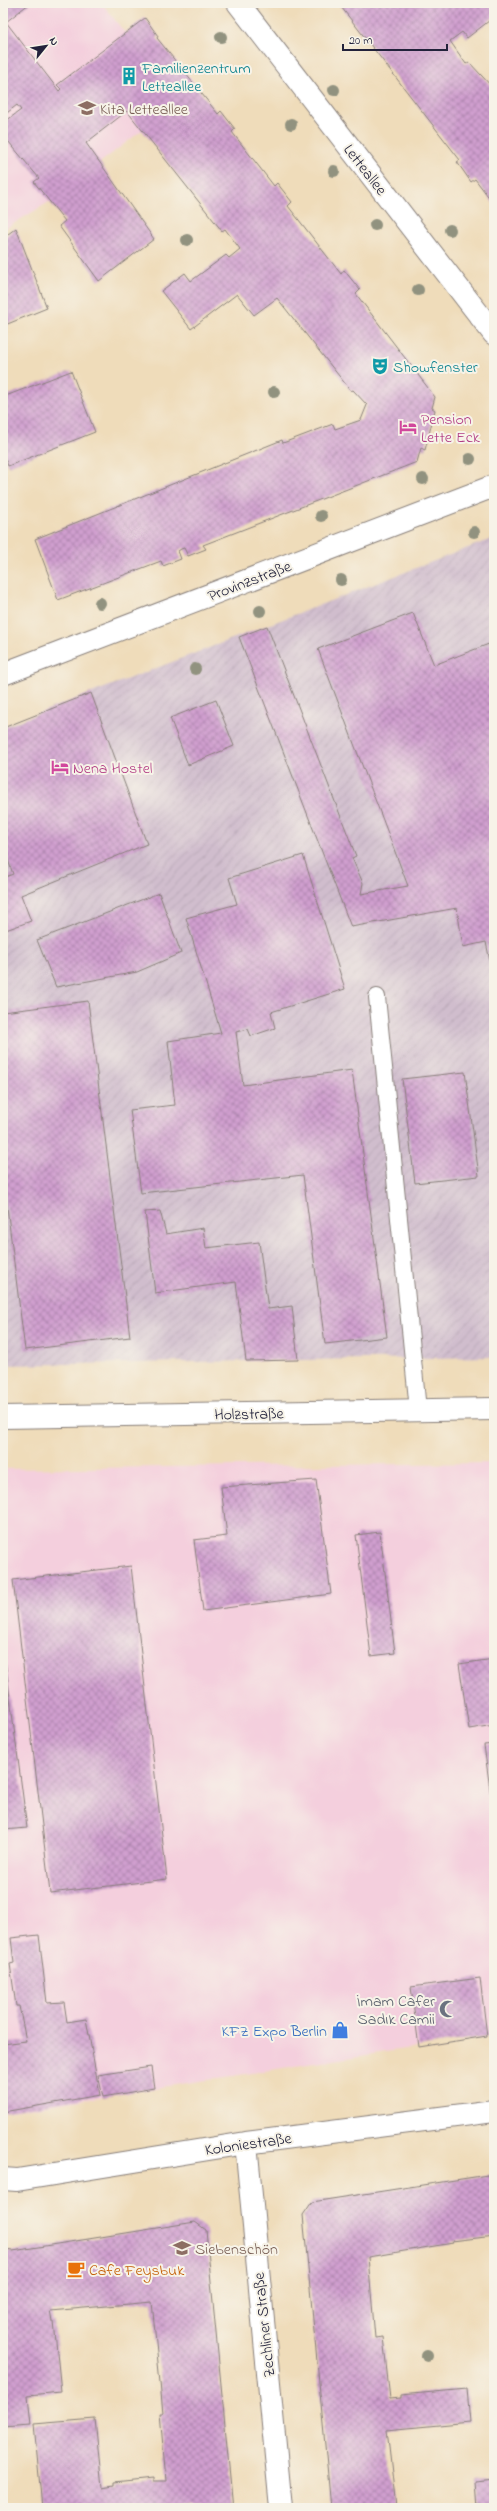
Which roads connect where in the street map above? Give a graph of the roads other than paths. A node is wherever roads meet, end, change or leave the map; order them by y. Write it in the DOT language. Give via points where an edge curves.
graph roads {
  1 [pos="238,3"];
  2 [pos="494,334"];
  3 [pos="494,486"];
  4 [pos="3,674"];
  5 [pos="377,997"];
  6 [pos="494,1409"];
  7 [pos="418,1410"];
  8 [pos="3,1417"];
  9 [pos="494,2110"];
  10 [pos="246,2143"];
  11 [pos="3,2179"];
  12 [pos="281,2508"];
  1 -- 2 [label="street, Letteallee"];
  3 -- 4 [label="street, Provinzstraße"];
  5 -- 7 [label="lane"];
  6 -- 7 [label="street, Holzstraße"];
  7 -- 8 [label="street, Holzstraße"];
  9 -- 10 [label="street, Koloniestraße"];
  10 -- 11 [label="street, Koloniestraße" via="17,2180"];
  10 -- 12 [label="street, Zechliner Straße"];
}
